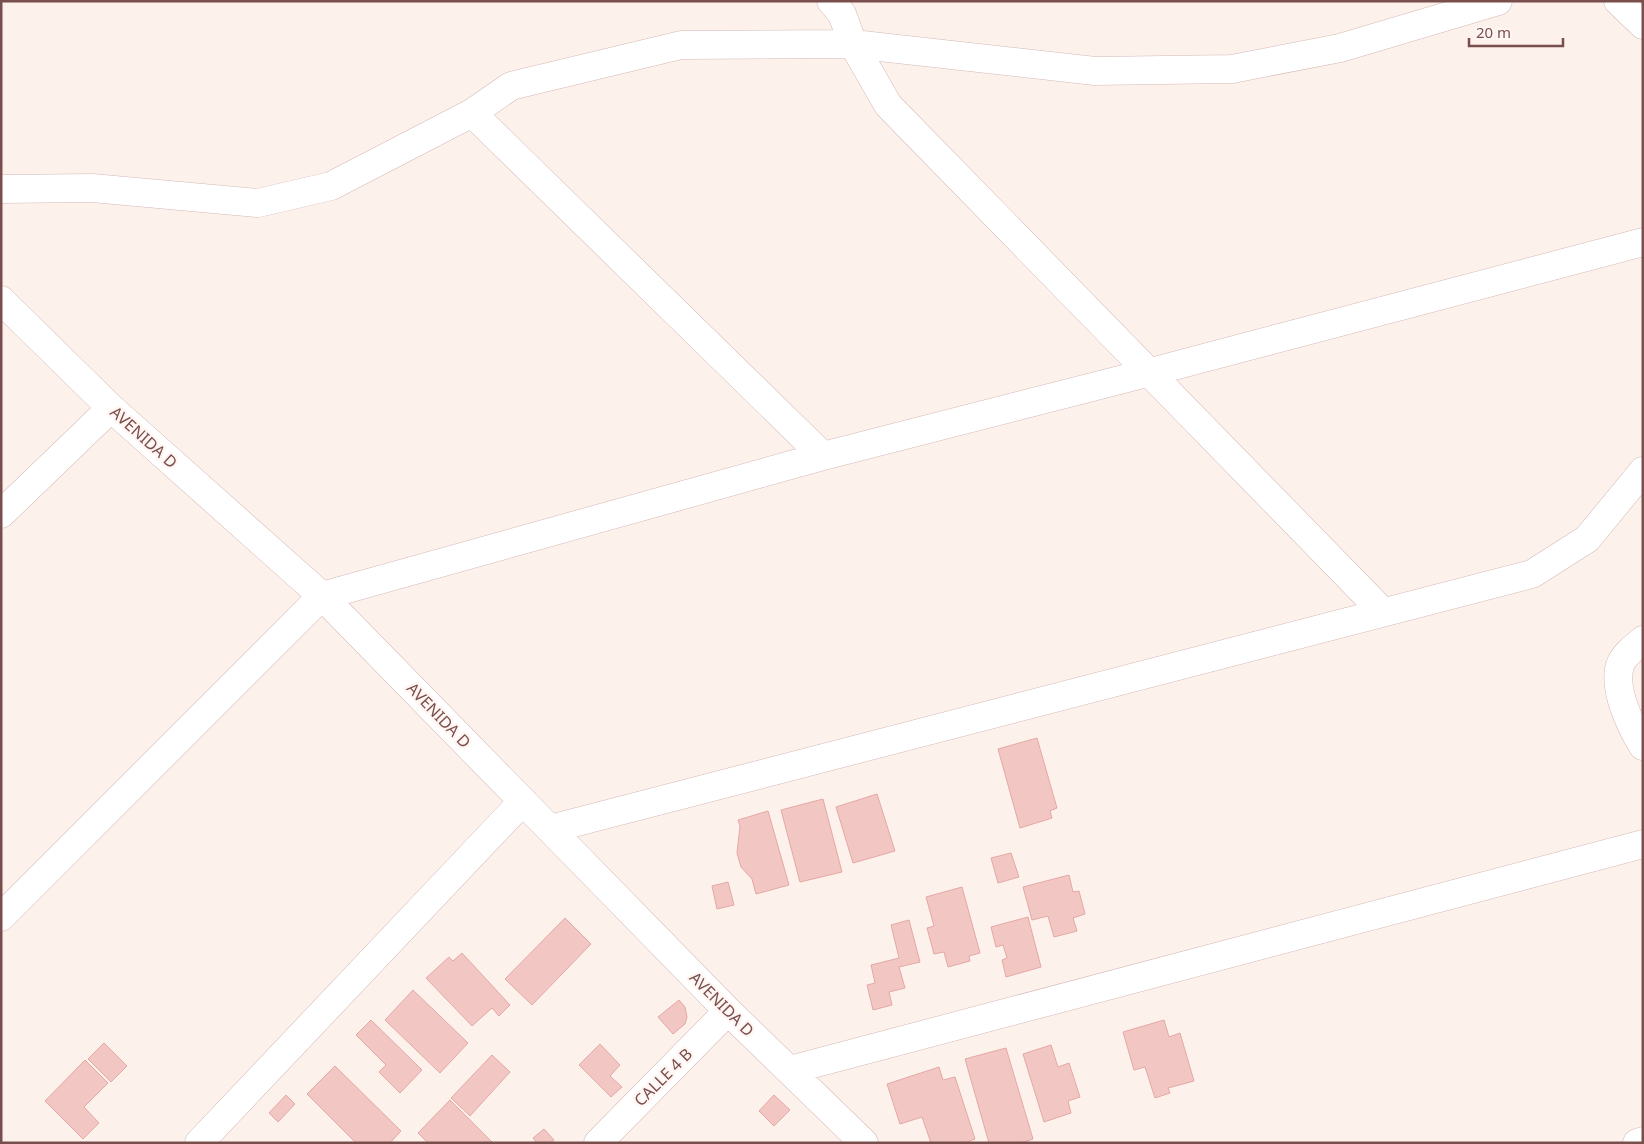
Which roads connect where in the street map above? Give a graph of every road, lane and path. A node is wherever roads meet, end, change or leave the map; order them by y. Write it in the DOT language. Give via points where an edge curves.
graph roads {
  1 [pos="831,1"];
  2 [pos="1498,1"];
  3 [pos="1618,1"];
  4 [pos="1643,25"];
  5 [pos="853,44"];
  6 [pos="472,113"];
  7 [pos="1,189"];
  8 [pos="1643,242"];
  9 [pos="1,300"];
  10 [pos="1151,372"];
  11 [pos="111,408"];
  12 [pos="824,456"];
  13 [pos="1643,471"];
  14 [pos="1,514"];
  15 [pos="322,596"];
  16 [pos="1383,612"];
  17 [pos="1643,640"];
  18 [pos="1643,746"];
  19 [pos="523,801"];
  20 [pos="550,829"];
  21 [pos="1643,844"];
  22 [pos="1,917"];
  23 [pos="728,1011"];
  24 [pos="790,1070"];
  25 [pos="1643,1141"];
  26 [pos="199,1143"];
  27 [pos="598,1143"];
  28 [pos="864,1143"];
  29 [pos="1637,1143"];
  1 -- 5 [label="street" via="842,14"];
  2 -- 5 [label="street" via="1340,48 1232,69 1095,71"];
  3 -- 4 [label="street"];
  5 -- 6 [label="street" via="681,45 511,86"];
  5 -- 10 [label="street" via="888,105"];
  6 -- 7 [label="street" via="331,186 258,203 92,188"];
  6 -- 12 [label="street"];
  8 -- 10 [label="street"];
  9 -- 11 [label="street, AVENIDA D"];
  10 -- 12 [label="street"];
  10 -- 16 [label="street"];
  11 -- 14 [label="street"];
  11 -- 15 [label="street, AVENIDA D"];
  12 -- 15 [label="street"];
  13 -- 16 [label="street" via="1587,539 1532,574"];
  15 -- 19 [label="street, AVENIDA D"];
  15 -- 22 [label="street"];
  16 -- 20 [label="street"];
  17 -- 18 [label="street" via="1621,663 1619,682 1624,708"];
  19 -- 20 [label="street, AVENIDA D"];
  19 -- 26 [label="street"];
  20 -- 23 [label="street, AVENIDA D"];
  21 -- 24 [label="street"];
  23 -- 24 [label="street, AVENIDA D"];
  23 -- 27 [label="street, CALLE 4 B"];
  24 -- 28 [label="street, AVENIDA D"];
  25 -- 29 [label="street"];
}
